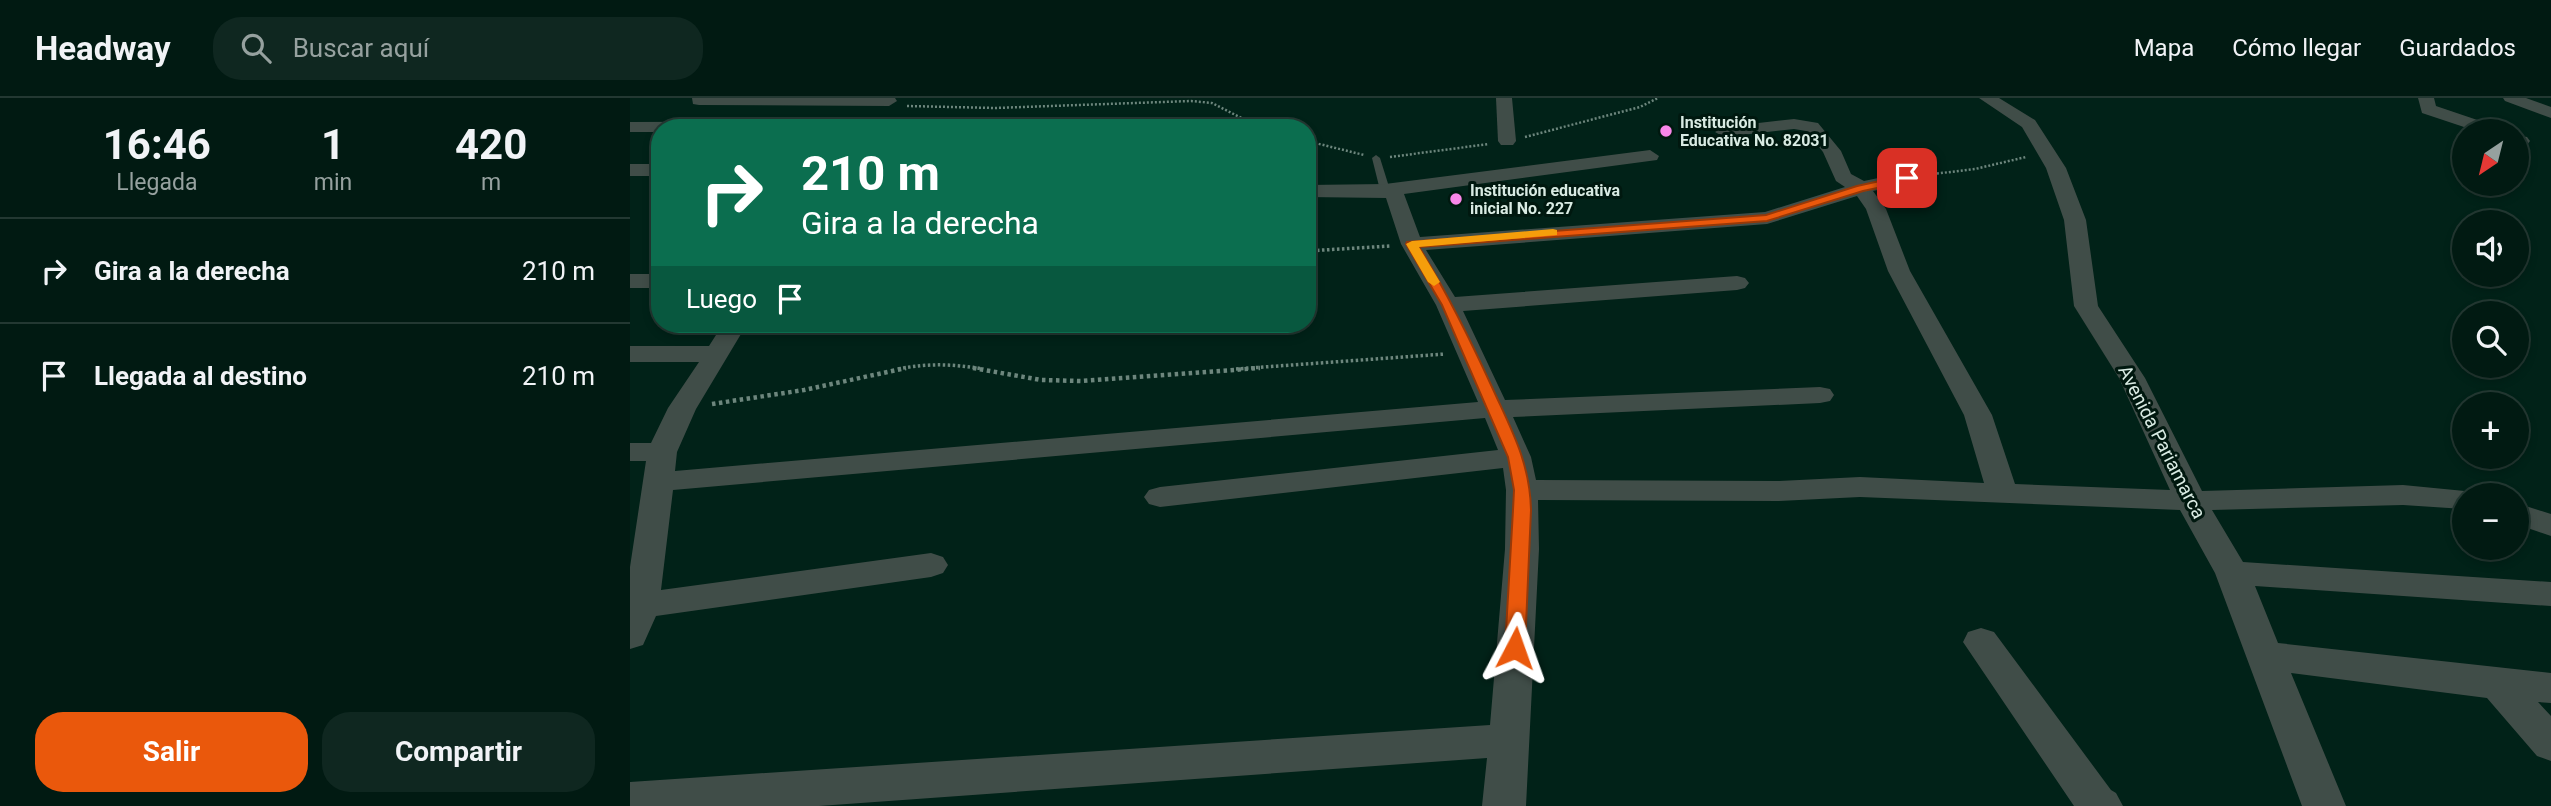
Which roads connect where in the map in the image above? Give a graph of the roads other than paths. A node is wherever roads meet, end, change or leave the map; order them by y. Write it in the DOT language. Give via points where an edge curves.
graph roads {
  1 [pos="1504,98"];
  2 [pos="1987,98"];
  3 [pos="2426,98"];
  4 [pos="2511,98"];
  5 [pos="758,99"];
  6 [pos="699,100"];
  7 [pos="889,102"];
  8 [pos="2551,113"];
  9 [pos="874,119"];
  10 [pos="2455,119"];
  11 [pos="630,127"];
  12 [pos="651,127"];
  13 [pos="1724,132"];
  14 [pos="1507,141"];
  15 [pos="1650,156"];
  16 [pos="1376,158"];
  17 [pos="630,170"];
  18 [pos="651,170"];
  19 [pos="1907,178"];
  20 [pos="1861,188"];
  21 [pos="1385,190"];
  22 [pos="1316,191"];
  23 [pos="1412,244"];
  24 [pos="630,281"];
  25 [pos="651,281"];
  26 [pos="1737,283"];
  27 [pos="1448,305"];
  28 [pos="730,333"];
  29 [pos="630,354"];
  30 [pos="717,354"];
  31 [pos="1820,395"];
  32 [pos="1495,409"];
  33 [pos="630,452"];
  34 [pos="1516,457"];
  35 [pos="660,467"];
  36 [pos="1522,490"];
  37 [pos="2003,494"];
  38 [pos="1160,497"];
  39 [pos="2452,498"];
  40 [pos="2192,501"];
  41 [pos="2529,517"];
  42 [pos="2551,525"];
  43 [pos="931,565"];
  44 [pos="2232,573"];
  45 [pos="2551,594"];
  46 [pos="636,620"];
  47 [pos="1981,642"];
  48 [pos="2266,656"];
  49 [pos="2498,684"];
  50 [pos="2551,688"];
  51 [pos="1509,740"];
  52 [pos="2551,744"];
  53 [pos="630,801"];
  54 [pos="1504,806"];
  55 [pos="2101,806"];
  56 [pos="2324,806"];
  1 -- 14 [label="street"];
  2 -- 40 [label="street, Avenida Pariamarca" via="2029,124 2048,153 2075,220 2086,306 2132,378"];
  3 -- 10 [label="street" via="2428,110"];
  4 -- 8 [label="street"];
  5 -- 6 [label="street"];
  5 -- 7 [label="street"];
  7 -- 9 [label="street"];
  11 -- 12 [label="street"];
  13 -- 20 [label="street" via="1794,124 1812,127 1832,151 1843,177"];
  15 -- 21 [label="street"];
  16 -- 21 [label="lane"];
  17 -- 18 [label="street"];
  19 -- 20 [label="street"];
  20 -- 23 [label="street" via="1767,218"];
  20 -- 37 [label="street" via="1875,209 1899,271 1979,415"];
  21 -- 22 [label="street"];
  21 -- 23 [label="street" via="1397,198"];
  23 -- 27 [label="street"];
  24 -- 25 [label="street"];
  26 -- 27 [label="street"];
  27 -- 32 [label="street"];
  28 -- 30 [label="street"];
  29 -- 30 [label="street"];
  30 -- 35 [label="street" via="682,408"];
  31 -- 32 [label="street"];
  32 -- 34 [label="street"];
  32 -- 35 [label="street"];
  33 -- 35 [label="street"];
  34 -- 36 [label="street"];
  34 -- 38 [label="street"];
  35 -- 46 [label="street"];
  36 -- 37 [label="street" via="1860,487"];
  36 -- 51 [label="street"];
  37 -- 40 [label="street"];
  39 -- 40 [label="street" via="2403,495"];
  40 -- 44 [label="street, Avenida Pariamarca"];
  41 -- 42 [label="street"];
  43 -- 46 [label="street"];
  44 -- 45 [label="street"];
  44 -- 48 [label="street, Avenida Pariamarca"];
  47 -- 55 [label="street"];
  48 -- 49 [label="street"];
  48 -- 56 [label="street, Avenida Pariamarca"];
  49 -- 50 [label="street"];
  49 -- 52 [label="street"];
  51 -- 53 [label="street"];
  51 -- 54 [label="street"];
}
